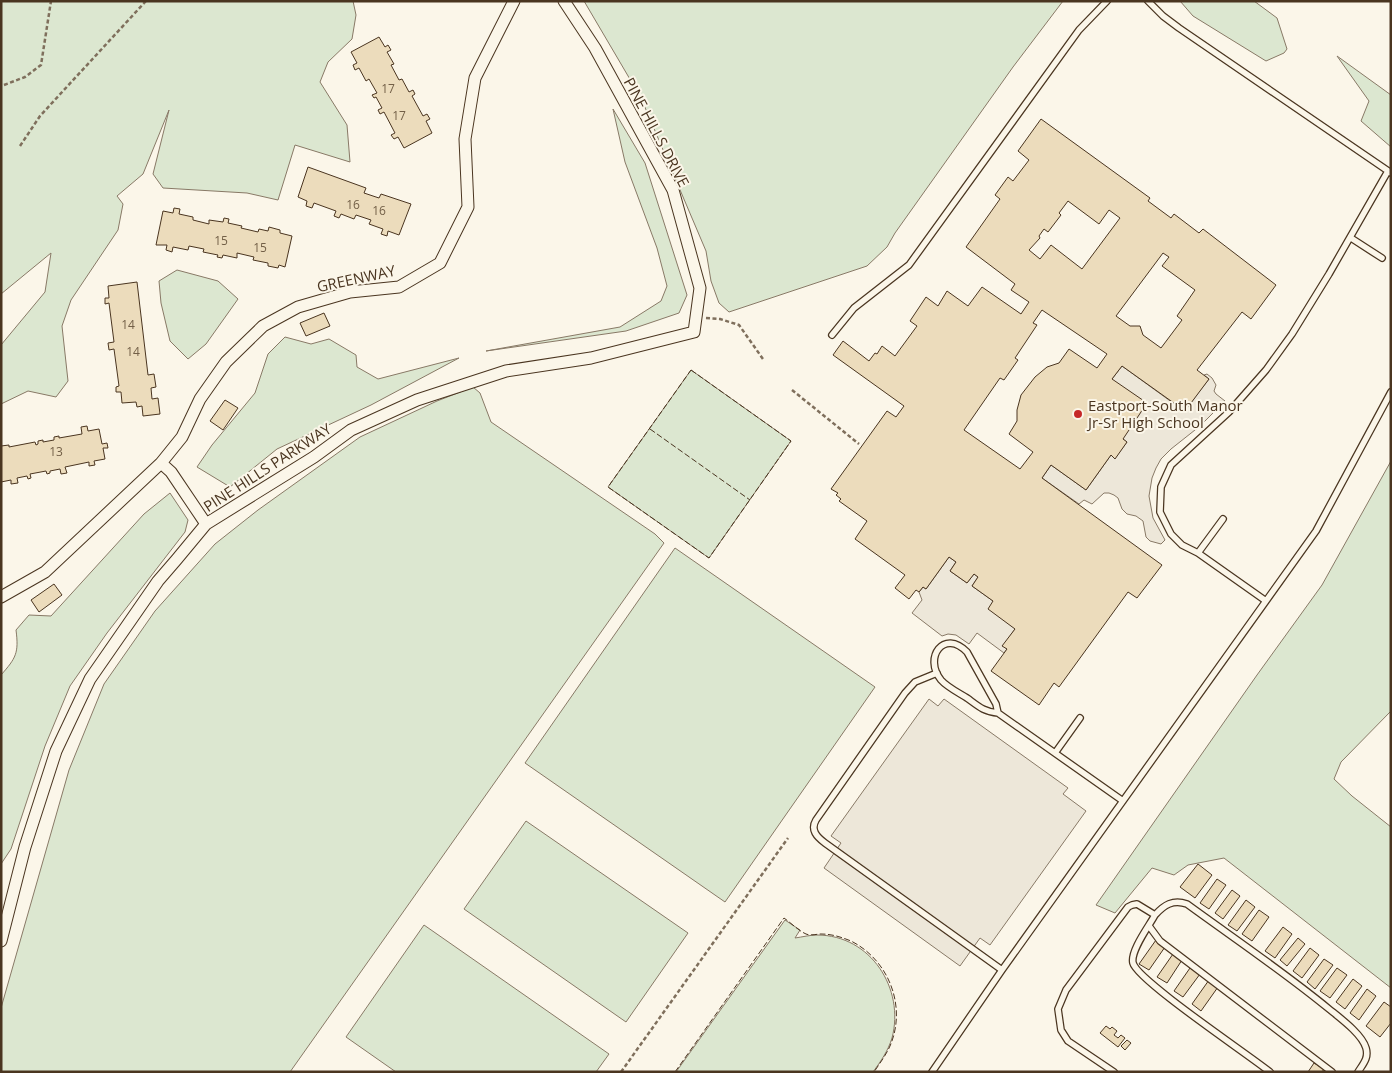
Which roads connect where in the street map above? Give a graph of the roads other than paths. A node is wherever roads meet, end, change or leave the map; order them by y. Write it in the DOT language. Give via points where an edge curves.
graph roads {
  1 [pos="514,1"];
  2 [pos="564,1"];
  3 [pos="1107,1"];
  4 [pos="1148,1"];
  5 [pos="1389,172"];
  6 [pos="1351,238"];
  7 [pos="1382,258"];
  8 [pos="832,335"];
  9 [pos="591,358"];
  10 [pos="1391,392"];
  11 [pos="161,463"];
  12 [pos="1223,519"];
  13 [pos="206,524"];
  14 [pos="1198,553"];
  15 [pos="1,597"];
  16 [pos="1266,601"];
  17 [pos="937,673"];
  18 [pos="998,713"];
  19 [pos="1080,718"];
  20 [pos="1055,753"];
  21 [pos="1122,802"];
  22 [pos="5,909"];
  23 [pos="1155,915"];
  24 [pos="1149,926"];
  25 [pos="1,941"];
  26 [pos="1002,970"];
  27 [pos="932,1072"];
  28 [pos="1114,1072"];
  29 [pos="1270,1072"];
  30 [pos="1332,1072"];
  31 [pos="1358,1072"];
  1 -- 11 [label="street, GREENWAY" via="475,78 465,138 468,207 440,263 399,287 350,292 298,307 263,326 226,362 200,399 182,438"];
  2 -- 9 [label="street, PINE HILLS DRIVE" via="595,48 673,190 700,288 694,332"];
  3 -- 8 [label="lane" via="1079,30 909,265 854,308"];
  4 -- 5 [label="lane" via="1179,28"];
  5 -- 6 [label="lane"];
  6 -- 7 [label="lane"];
  6 -- 14 [label="lane" via="1266,370 1229,412 1171,465 1163,479 1160,512 1165,523 1182,545"];
  9 -- 13 [label="street, PINE HILLS PARKWAY" via="506,371 417,400 351,430 314,457"];
  10 -- 16 [label="lane" via="1321,523"];
  11 -- 13 [label="street" via="171,472"];
  11 -- 15 [label="street, GREENWAY" via="45,572"];
  12 -- 14 [label="lane"];
  13 -- 22 [label="street, PINE HILLS PARKWAY" via="158,581 90,679 56,751"];
  14 -- 16 [label="lane"];
  16 -- 21 [label="lane"];
  17 -- 18 [label="lane" via="942,681 987,712"];
  17 -- 18 [label="lane" via="936,650 950,642 960,646 967,652"];
  17 -- 26 [label="lane" via="915,682 906,693 814,824 814,831 817,837"];
  18 -- 20 [label="lane"];
  19 -- 20 [label="lane"];
  20 -- 21 [label="lane"];
  21 -- 26 [label="lane"];
  22 -- 25 [label="street, PINE HILLS PARKWAY"];
  23 -- 24 [label="lane"];
  23 -- 28 [label="lane" via="1137,904 1128,907 1066,990 1058,1009 1061,1030 1068,1040"];
  23 -- 31 [label="lane" via="1168,904 1187,904 1300,985 1364,1041 1367,1058"];
  24 -- 29 [label="lane" via="1134,953 1137,971"];
  24 -- 30 [label="lane" via="1160,941"];
  26 -- 27 [label="lane"];
}
